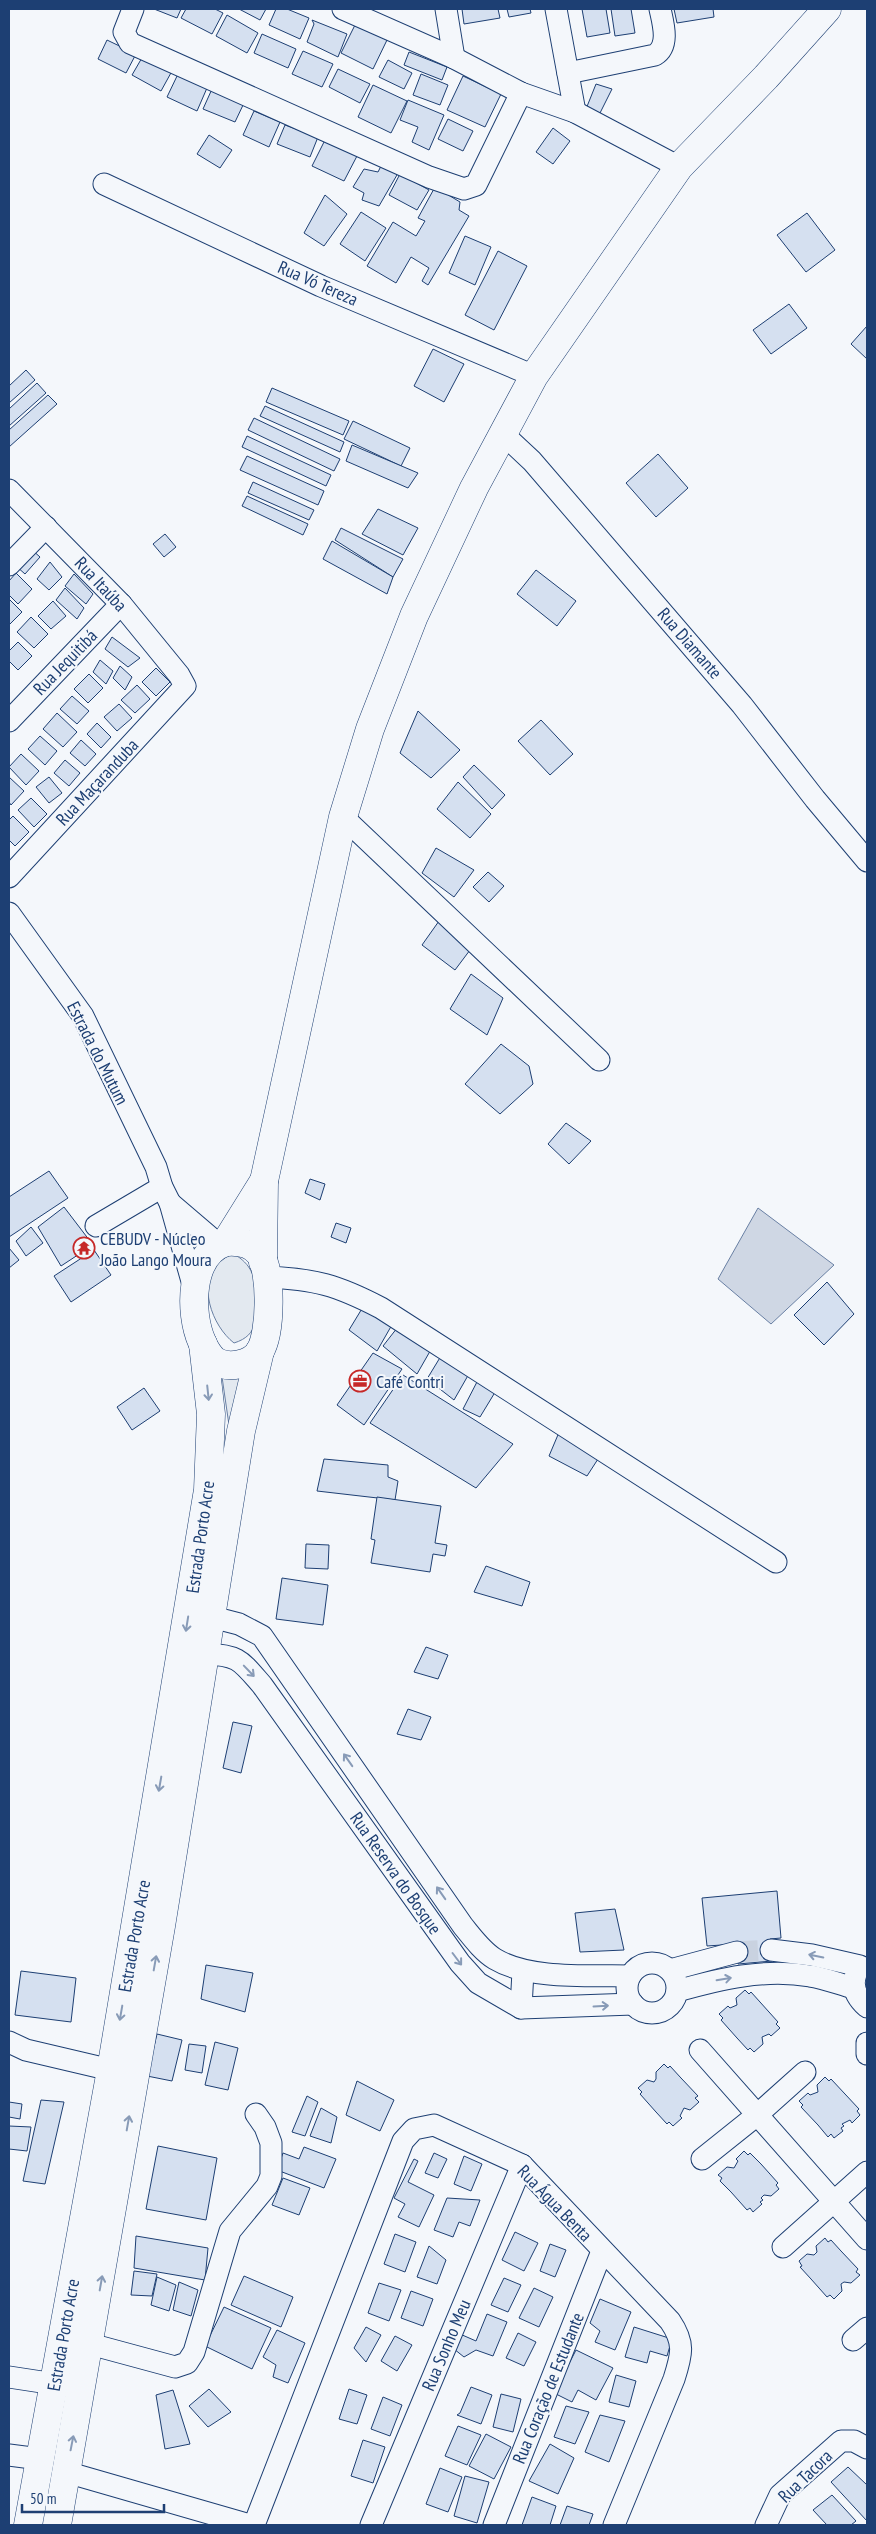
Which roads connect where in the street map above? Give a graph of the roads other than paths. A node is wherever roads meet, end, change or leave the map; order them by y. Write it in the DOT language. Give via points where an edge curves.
graph roads {
  1 [pos="133,9"];
  2 [pos="343,9"];
  3 [pos="446,9"];
  4 [pos="556,9"];
  5 [pos="660,9"];
  6 [pos="827,9"];
  7 [pos="454,58"];
  8 [pos="568,73"];
  9 [pos="521,93"];
  10 [pos="575,112"];
  11 [pos="679,167"];
  12 [pos="104,184"];
  13 [pos="534,376"];
  14 [pos="503,434"];
  15 [pos="9,490"];
  16 [pos="46,527"];
  17 [pos="9,565"];
  18 [pos="120,604"];
  19 [pos="185,686"];
  20 [pos="9,721"];
  21 [pos="343,817"];
  22 [pos="867,861"];
  23 [pos="9,877"];
  24 [pos="9,913"];
  25 [pos="599,1060"];
  26 [pos="264,1181"];
  27 [pos="166,1195"];
  28 [pos="96,1226"];
  29 [pos="222,1243"];
  30 [pos="265,1270"];
  31 [pos="195,1292"];
  32 [pos="203,1344"];
  33 [pos="260,1351"];
  34 [pos="776,1562"];
  35 [pos="212,1618"];
  36 [pos="206,1654"];
  37 [pos="771,1950"];
  38 [pos="737,1952"];
  39 [pos="864,1963"];
  40 [pos="670,1970"];
  41 [pos="523,1971"];
  42 [pos="568,1974"];
  43 [pos="630,1976"];
  44 [pos="854,1988"];
  45 [pos="677,1992"];
  46 [pos="633,2004"];
  47 [pos="867,2007"];
  48 [pos="521,2008"];
  49 [pos="570,2008"];
  50 [pos="9,2042"];
  51 [pos="867,2044"];
  52 [pos="700,2050"];
  53 [pos="867,2054"];
  54 [pos="112,2070"];
  55 [pos="805,2072"];
  56 [pos="256,2114"];
  57 [pos="757,2115"];
  58 [pos="702,2159"];
  59 [pos="522,2165"];
  60 [pos="867,2172"];
  61 [pos="833,2202"];
  62 [pos="867,2239"];
  63 [pos="783,2247"];
  64 [pos="602,2251"];
  65 [pos="90,2344"];
  66 [pos="9,2377"];
  67 [pos="54,2384"];
  68 [pos="82,2388"];
  69 [pos="860,2444"];
  70 [pos="9,2456"];
  71 [pos="40,2459"];
  72 [pos="66,2472"];
  73 [pos="773,2521"];
  74 [pos="28,2525"];
  75 [pos="57,2525"];
  76 [pos="250,2525"];
  77 [pos="254,2525"];
  78 [pos="371,2525"];
  79 [pos="494,2525"];
  80 [pos="614,2525"];
  1 -- 9 [label="street" via="124,32 130,43 303,122 464,189 476,185"];
  2 -- 7 [label="street"];
  3 -- 7 [label="street"];
  4 -- 8 [label="street"];
  5 -- 8 [label="street" via="665,42 661,52"];
  6 -- 11 [label="main road"];
  7 -- 9 [label="street"];
  8 -- 10 [label="street"];
  9 -- 10 [label="street"];
  10 -- 11 [label="street"];
  11 -- 13 [label="main road"];
  12 -- 13 [label="street, Rua Vó Tereza" via="321,286"];
  13 -- 14 [label="main road"];
  14 -- 21 [label="main road" via="474,488 393,665"];
  14 -- 22 [label="street, Rua Diamante" via="532,461 742,704 815,800"];
  15 -- 16 [label="street, Rua Itaúba"];
  16 -- 17 [label="street"];
  16 -- 18 [label="street, Rua Itaúba"];
  18 -- 19 [label="street, Rua Itaúba"];
  18 -- 20 [label="street, Rua Jequitibá"];
  19 -- 23 [label="street, Rua Maçaranduba"];
  21 -- 25 [label="street"];
  21 -- 26 [label="main road"];
  24 -- 27 [label="street, Estrada do Mutum" via="83,1016 156,1167"];
  26 -- 29 [label="main road"];
  26 -- 30 [label="main road"];
  27 -- 28 [label="street"];
  27 -- 29 [label="street"];
  27 -- 31 [label="street, Estrada do Mutum"];
  29 -- 30 [label="main road" via="246,1244 260,1254"];
  29 -- 31 [label="main road" via="211,1250 202,1262"];
  30 -- 33 [label="main road" via="268,1302 266,1332"];
  30 -- 34 [label="street" via="317,1281 381,1308"];
  31 -- 32 [label="main road" via="195,1314"];
  32 -- 33 [label="main road" via="216,1361 228,1365 252,1360"];
  32 -- 54 [label="main road, Estrada Porto Acre, one-way" via="211,1414 208,1490"];
  33 -- 35 [label="main road, Estrada Porto Acre" via="241,1431"];
  35 -- 36 [label="main road, Estrada Porto Acre"];
  41 -- 35 [label="street, Rua Reserva do Bosque, one-way" via="494,1959 463,1926 262,1636 239,1624"];
  36 -- 48 [label="street, Rua Reserva do Bosque, one-way" via="229,1654 246,1666 460,1963 478,1983"];
  65 -- 36 [label="main road, Estrada Porto Acre, one-way"];
  39 -- 37 [label="street, one-way"];
  38 -- 40 [label="street"];
  39 -- 44 [label="street" via="855,1976"];
  40 -- 43 [label="street" via="660,1964 648,1963"];
  40 -- 45 [label="street" via="676,1980"];
  41 -- 42 [label="street, Rua Reserva do Bosque"];
  41 -- 48 [label="street"];
  42 -- 43 [label="street, Rua Reserva do Bosque"];
  42 -- 49 [label="street"];
  43 -- 46 [label="street" via="627,1986"];
  45 -- 44 [label="street, one-way" via="718,1979 760,1974 809,1975"];
  44 -- 47 [label="street" via="859,2000"];
  45 -- 46 [label="street" via="673,2002 664,2010 653,2013 642,2011"];
  49 -- 46 [label="street, one-way"];
  48 -- 49 [label="street"];
  50 -- 54 [label="street" via="26,2050"];
  51 -- 53 [label="street"];
  52 -- 57 [label="street"];
  54 -- 67 [label="main road, Estrada Porto Acre"];
  55 -- 57 [label="street"];
  56 -- 65 [label="street" via="271,2144 271,2176 267,2186 230,2231 188,2363 175,2367"];
  57 -- 58 [label="street"];
  57 -- 61 [label="street"];
  59 -- 64 [label="street, Rua Água Benta"];
  59 -- 77 [label="street, Rua Água Benta" via="434,2125 414,2129 402,2141"];
  59 -- 78 [label="street, Rua Sonho Meu"];
  60 -- 61 [label="street"];
  61 -- 62 [label="street"];
  61 -- 63 [label="street"];
  64 -- 79 [label="street, Rua Coração de Estudante"];
  64 -- 80 [label="street, Rua Água Benta" via="670,2321 680,2336 681,2358"];
  65 -- 68 [label="main road, Estrada Porto Acre"];
  66 -- 67 [label="street"];
  67 -- 68 [label="street"];
  67 -- 71 [label="main road, Estrada Porto Acre"];
  72 -- 68 [label="main road, Estrada Porto Acre, one-way"];
  69 -- 73 [label="street, Rua Tacora" via="841,2442 780,2495"];
  70 -- 71 [label="street"];
  71 -- 74 [label="main road, Estrada Porto Acre"];
  72 -- 75 [label="main road, Estrada Porto Acre"];
  72 -- 76 [label="street"];
}
